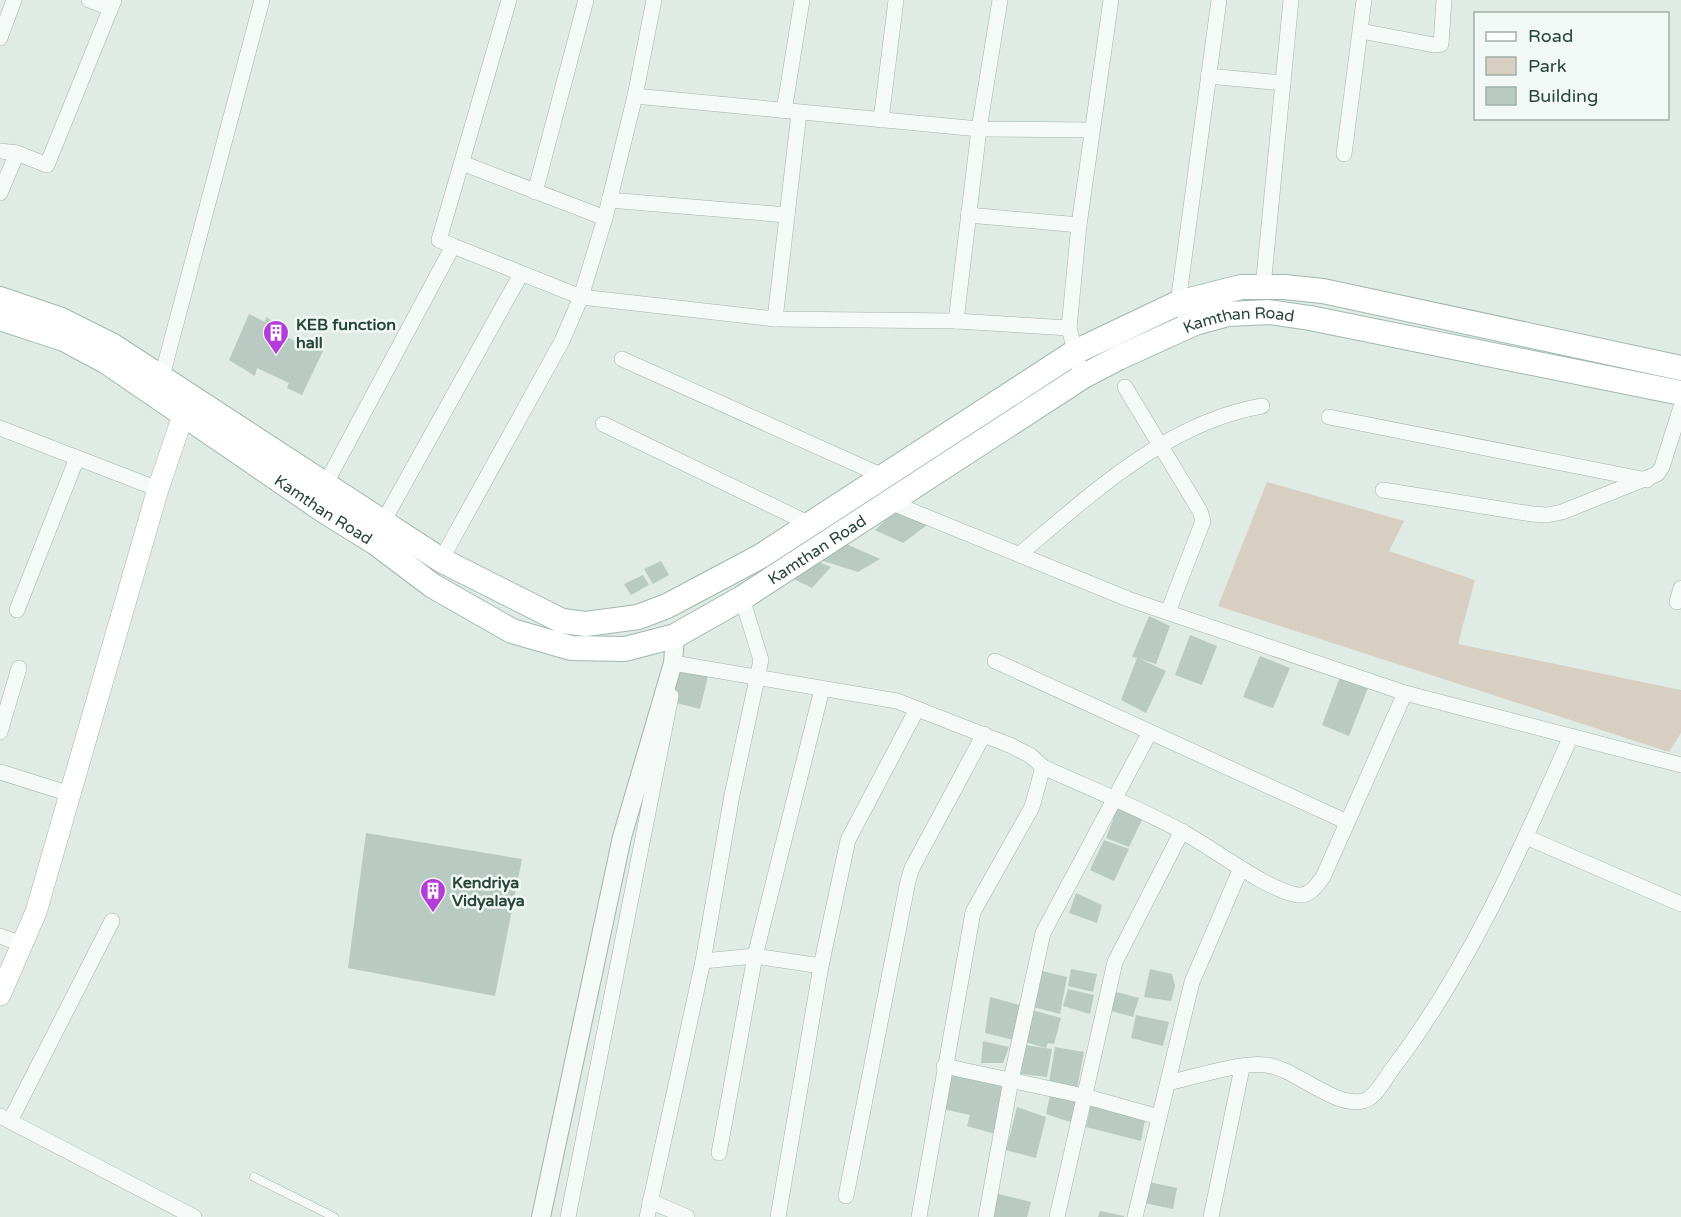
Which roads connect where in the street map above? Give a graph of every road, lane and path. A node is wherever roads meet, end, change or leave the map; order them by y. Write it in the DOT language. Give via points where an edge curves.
graph roads {
  1 [pos="14,0"];
  2 [pos="89,0"];
  3 [pos="262,0"];
  4 [pos="509,0"];
  5 [pos="586,0"];
  6 [pos="654,0"];
  7 [pos="802,0"];
  8 [pos="896,0"];
  9 [pos="1000,0"];
  10 [pos="1112,0"];
  11 [pos="1219,0"];
  12 [pos="1291,0"];
  13 [pos="1364,0"];
  14 [pos="1444,0"];
  15 [pos="112,4"];
  16 [pos="1361,31"];
  17 [pos="0,38"];
  18 [pos="1208,75"];
  19 [pos="1283,83"];
  20 [pos="635,96"];
  21 [pos="792,112"];
  22 [pos="881,120"];
  23 [pos="979,129"];
  24 [pos="1092,130"];
  25 [pos="0,150"];
  26 [pos="17,153"];
  27 [pos="1344,154"];
  28 [pos="462,163"];
  29 [pos="535,192"];
  30 [pos="0,193"];
  31 [pos="609,200"];
  32 [pos="787,215"];
  33 [pos="968,215"];
  34 [pos="605,218"];
  35 [pos="1079,225"];
  36 [pos="453,246"];
  37 [pos="521,274"];
  38 [pos="1263,287"];
  39 [pos="581,297"];
  40 [pos="0,300"];
  41 [pos="1178,303"];
  42 [pos="0,318"];
  43 [pos="775,319"];
  44 [pos="1462,319"];
  45 [pos="956,321"];
  46 [pos="1069,328"];
  47 [pos="1184,328"];
  48 [pos="1453,347"];
  49 [pos="1075,352"];
  50 [pos="622,359"];
  51 [pos="1681,368"];
  52 [pos="1082,377"];
  53 [pos="161,380"];
  54 [pos="1125,387"];
  55 [pos="1681,393"];
  56 [pos="186,405"];
  57 [pos="1262,406"];
  58 [pos="1681,407"];
  59 [pos="1329,417"];
  60 [pos="603,424"];
  61 [pos="0,428"];
  62 [pos="1161,445"];
  63 [pos="77,458"];
  64 [pos="883,476"];
  65 [pos="1647,480"];
  66 [pos="325,485"];
  67 [pos="158,489"];
  68 [pos="1383,490"];
  69 [pos="860,491"];
  70 [pos="891,502"];
  71 [pos="383,522"];
  72 [pos="810,524"];
  73 [pos="1020,554"];
  74 [pos="441,560"];
  75 [pos="742,598"];
  76 [pos="17,610"];
  77 [pos="1168,612"];
  78 [pos="615,622"];
  79 [pos="675,636"];
  80 [pos="625,649"];
  81 [pos="995,661"];
  82 [pos="675,664"];
  83 [pos="19,668"];
  84 [pos="757,679"];
  85 [pos="822,689"];
  86 [pos="1405,693"];
  87 [pos="917,709"];
  88 [pos="0,732"];
  89 [pos="1150,732"];
  90 [pos="984,734"];
  91 [pos="1571,736"];
  92 [pos="1681,765"];
  93 [pos="1043,767"];
  94 [pos="0,772"];
  95 [pos="70,794"];
  96 [pos="1113,799"];
  97 [pos="1347,822"];
  98 [pos="1182,831"];
  99 [pos="1526,837"];
  100 [pos="1241,868"];
  101 [pos="1681,904"];
  102 [pos="112,921"];
  103 [pos="0,936"];
  104 [pos="22,944"];
  105 [pos="755,956"];
  106 [pos="703,962"];
  107 [pos="821,966"];
  108 [pos="0,995"];
  109 [pos="944,1066"];
  110 [pos="1242,1068"];
  111 [pos="1011,1080"];
  112 [pos="1168,1083"];
  113 [pos="1084,1096"];
  114 [pos="1159,1116"];
  115 [pos="5,1118"];
  116 [pos="719,1153"];
  117 [pos="254,1177"];
  118 [pos="846,1196"];
  119 [pos="648,1209"];
  120 [pos="166,1211"];
  121 [pos="194,1217"];
  122 [pos="334,1217"];
  123 [pos="541,1217"];
  124 [pos="567,1217"];
  125 [pos="687,1217"];
  126 [pos="778,1217"];
  127 [pos="919,1217"];
  128 [pos="986,1217"];
  129 [pos="1057,1217"];
  130 [pos="1135,1217"];
  131 [pos="1211,1217"];
  1 -- 17 [label="street"];
  2 -- 15 [label="street"];
  3 -- 53 [label="street"];
  4 -- 28 [label="street"];
  5 -- 29 [label="street"];
  6 -- 20 [label="street"];
  7 -- 21 [label="street"];
  8 -- 22 [label="street"];
  9 -- 23 [label="street"];
  10 -- 24 [label="street"];
  11 -- 18 [label="street"];
  12 -- 19 [label="street"];
  13 -- 16 [label="street"];
  14 -- 16 [label="street" via="1441,44"];
  15 -- 26 [label="street" via="47,165"];
  16 -- 27 [label="street"];
  18 -- 19 [label="street"];
  18 -- 41 [label="street"];
  19 -- 38 [label="street"];
  20 -- 21 [label="street"];
  20 -- 31 [label="street"];
  21 -- 22 [label="street"];
  21 -- 32 [label="street"];
  22 -- 23 [label="street"];
  23 -- 24 [label="street"];
  23 -- 33 [label="street"];
  24 -- 35 [label="street"];
  25 -- 26 [label="street"];
  26 -- 30 [label="street"];
  28 -- 29 [label="street"];
  28 -- 36 [label="street" via="439,240"];
  29 -- 34 [label="street"];
  31 -- 32 [label="street"];
  31 -- 34 [label="street"];
  32 -- 43 [label="street"];
  33 -- 35 [label="street"];
  33 -- 45 [label="street"];
  34 -- 39 [label="street"];
  35 -- 46 [label="street"];
  36 -- 37 [label="street"];
  36 -- 66 [label="street"];
  37 -- 39 [label="street"];
  37 -- 71 [label="street"];
  38 -- 41 [label="main road, Kamthan Road" via="1241,287"];
  38 -- 44 [label="main road, Kamthan Road" via="1323,291"];
  39 -- 43 [label="street"];
  39 -- 74 [label="street" via="562,341"];
  40 -- 53 [label="main road, Kamthan Road" via="59,319 113,346"];
  41 -- 47 [label="street"];
  41 -- 49 [label="main road, Kamthan Road"];
  42 -- 56 [label="main road, Kamthan Road" via="64,339"];
  43 -- 45 [label="street"];
  44 -- 48 [label="main road"];
  44 -- 51 [label="main road, Kamthan Road"];
  45 -- 46 [label="street"];
  46 -- 49 [label="street"];
  47 -- 48 [label="main road, Kamthan Road" via="1228,314 1269,312"];
  47 -- 52 [label="main road, Kamthan Road"];
  48 -- 55 [label="main road, Kamthan Road"];
  49 -- 52 [label="street"];
  49 -- 64 [label="main road, Kamthan Road"];
  50 -- 64 [label="street"];
  52 -- 70 [label="main road, Kamthan Road"];
  53 -- 56 [label="main road, Kamthan Road"];
  54 -- 62 [label="street"];
  56 -- 66 [label="main road, Kamthan Road"];
  56 -- 67 [label="main road"];
  56 -- 80 [label="main road, Kamthan Road" via="326,512 433,586 512,631 572,648"];
  57 -- 62 [label="street" via="1233,411"];
  58 -- 65 [label="street" via="1662,467"];
  59 -- 65 [label="street"];
  60 -- 72 [label="street"];
  61 -- 63 [label="street"];
  62 -- 73 [label="street" via="1082,502"];
  62 -- 77 [label="street" via="1203,521"];
  63 -- 67 [label="street"];
  63 -- 76 [label="street"];
  64 -- 69 [label="main road, Kamthan Road"];
  65 -- 68 [label="street" via="1547,515"];
  66 -- 71 [label="main road, Kamthan Road"];
  67 -- 95 [label="main road"];
  69 -- 70 [label="street"];
  69 -- 72 [label="main road, Kamthan Road"];
  70 -- 73 [label="street"];
  70 -- 75 [label="main road, Kamthan Road"];
  71 -- 74 [label="main road, Kamthan Road"];
  72 -- 78 [label="main road, Kamthan Road" via="761,556 667,606"];
  73 -- 77 [label="street"];
  74 -- 78 [label="main road, Kamthan Road" via="562,621"];
  75 -- 79 [label="main road, Kamthan Road"];
  75 -- 84 [label="street" via="761,660"];
  77 -- 86 [label="street"];
  78 -- 80 [label="main road"];
  79 -- 80 [label="main road, Kamthan Road"];
  79 -- 82 [label="street"];
  81 -- 89 [label="street"];
  82 -- 84 [label="street"];
  82 -- 123 [label="street" via="622,837"];
  82 -- 124 [label="street"];
  83 -- 88 [label="street"];
  84 -- 85 [label="street"];
  84 -- 106 [label="street"];
  85 -- 87 [label="street" via="897,701"];
  85 -- 105 [label="street"];
  86 -- 91 [label="street"];
  86 -- 97 [label="street"];
  87 -- 90 [label="street"];
  87 -- 107 [label="street" via="848,840"];
  89 -- 96 [label="street"];
  89 -- 97 [label="street"];
  90 -- 93 [label="street" via="1031,756"];
  90 -- 118 [label="street" via="908,881"];
  91 -- 92 [label="street"];
  91 -- 99 [label="street"];
  93 -- 96 [label="street"];
  93 -- 109 [label="street" via="1032,807 973,912"];
  94 -- 95 [label="street"];
  95 -- 104 [label="main road" via="36,912"];
  96 -- 98 [label="street"];
  96 -- 111 [label="street" via="1043,933"];
  97 -- 100 [label="street" via="1323,877 1302,896"];
  98 -- 100 [label="street"];
  98 -- 113 [label="street" via="1115,962"];
  99 -- 101 [label="street"];
  99 -- 110 [label="street" via="1469,950 1407,1050 1372,1096 1352,1101 1277,1067"];
  100 -- 112 [label="street" via="1192,982"];
  102 -- 115 [label="street"];
  103 -- 104 [label="street"];
  104 -- 108 [label="main road"];
  105 -- 106 [label="street"];
  105 -- 107 [label="street"];
  105 -- 116 [label="street"];
  106 -- 119 [label="street"];
  107 -- 126 [label="street"];
  109 -- 111 [label="street"];
  109 -- 127 [label="street"];
  110 -- 112 [label="street"];
  110 -- 131 [label="street"];
  111 -- 113 [label="street"];
  111 -- 128 [label="street"];
  112 -- 114 [label="street"];
  113 -- 114 [label="street"];
  113 -- 129 [label="street"];
  114 -- 130 [label="street"];
  115 -- 120 [label="street"];
  117 -- 122 [label="lane"];
  119 -- 125 [label="street"];
  120 -- 121 [label="street"];
}
